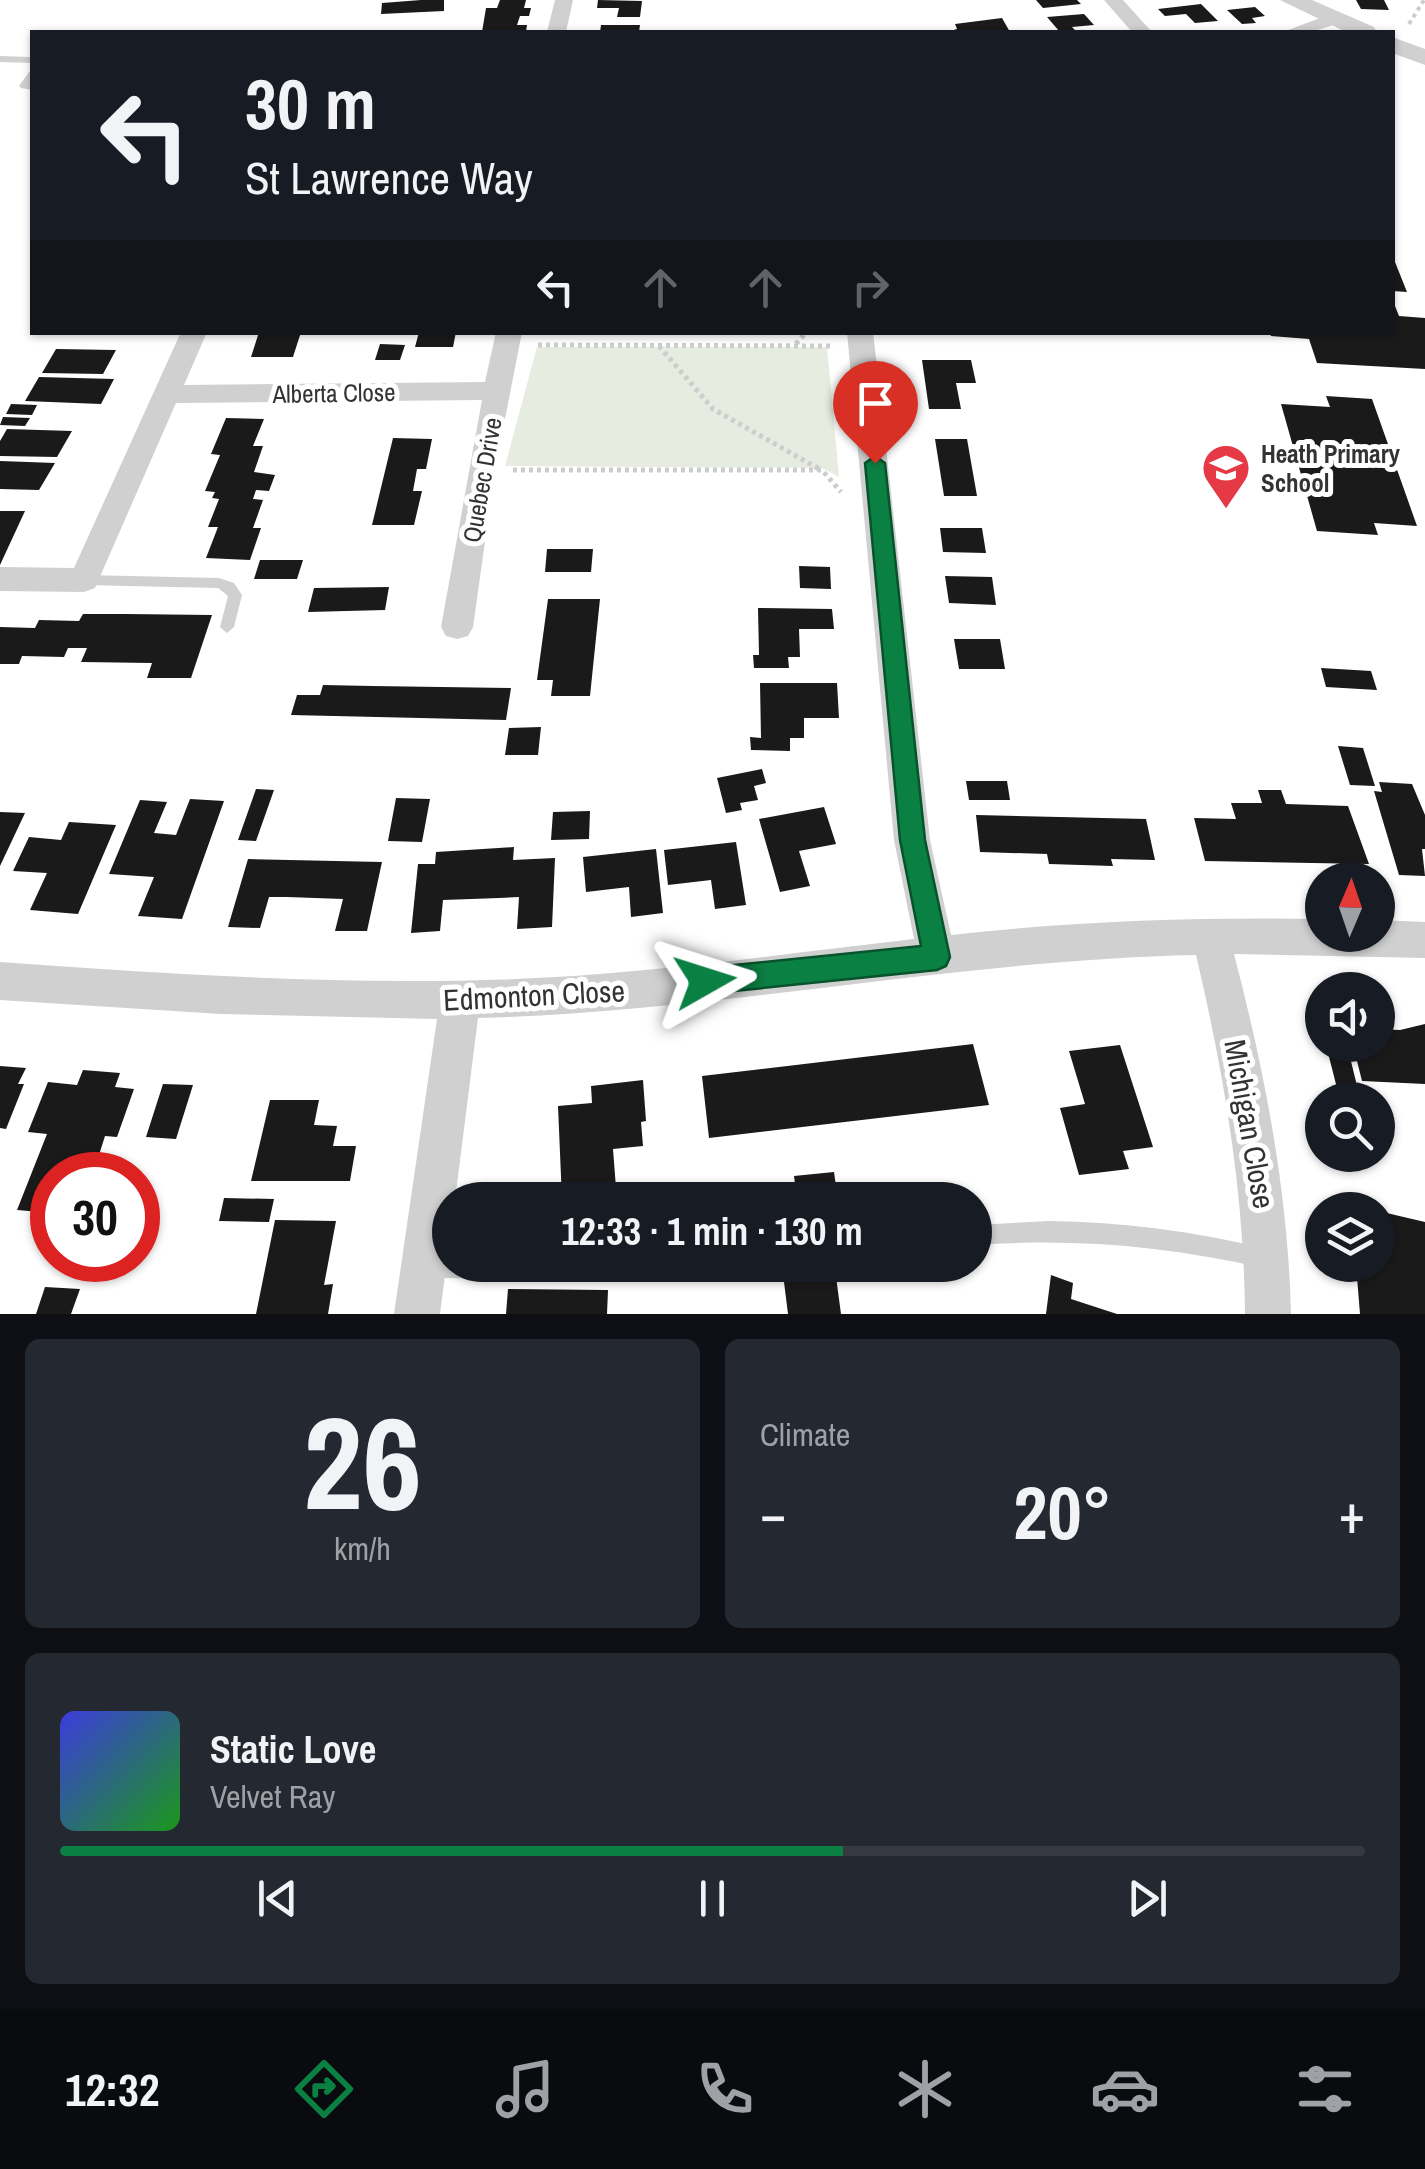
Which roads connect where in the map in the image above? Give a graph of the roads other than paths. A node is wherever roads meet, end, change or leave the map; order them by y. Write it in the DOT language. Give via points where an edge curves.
graph roads {
  1 [pos="564,0"];
  2 [pos="1114,0"];
  3 [pos="1292,0"];
  4 [pos="1333,18"];
  5 [pos="557,30"];
  6 [pos="1140,30"];
  7 [pos="1298,30"];
  8 [pos="1360,30"];
  9 [pos="1395,45"];
  10 [pos="30,57"];
  11 [pos="1425,58"];
  12 [pos="0,59"];
  13 [pos="193,335"];
  14 [pos="508,338"];
  15 [pos="861,339"];
  16 [pos="498,392"];
  17 [pos="169,394"];
  18 [pos="0,579"];
  19 [pos="84,580"];
  20 [pos="457,627"];
  21 [pos="226,628"];
  22 [pos="1211,937"];
  23 [pos="1425,940"];
  24 [pos="937,957"];
  25 [pos="0,981"];
  26 [pos="460,1001"];
  27 [pos="992,1233"];
  28 [pos="1268,1260"];
  29 [pos="424,1268"];
  30 [pos="432,1268"];
  31 [pos="417,1314"];
  32 [pos="1268,1314"];
  1 -- 5 [label="street"];
  2 -- 6 [label="street"];
  3 -- 4 [label="street"];
  4 -- 7 [label="street"];
  4 -- 8 [label="street"];
  9 -- 11 [label="street"];
  10 -- 12 [label="lane"];
  13 -- 17 [label="street"];
  14 -- 16 [label="street, Quebec Drive"];
  15 -- 24 [label="street" via="912,840"];
  16 -- 17 [label="street, Alberta Close"];
  16 -- 20 [label="street, Quebec Drive"];
  17 -- 19 [label="street"];
  18 -- 19 [label="street"];
  19 -- 21 [label="lane" via="218,583 235,594"];
  22 -- 23 [label="street, Edmonton Close"];
  22 -- 24 [label="street, Edmonton Close" via="1082,941"];
  22 -- 28 [label="street, Michigan Close" via="1256,1129"];
  24 -- 26 [label="street, Edmonton Close"];
  25 -- 26 [label="street, Edmonton Close" via="203,995"];
  26 -- 29 [label="street"];
  27 -- 28 [label="lane" via="1098,1229"];
  28 -- 32 [label="street, Michigan Close"];
  29 -- 30 [label="lane"];
  29 -- 31 [label="street"];
}
